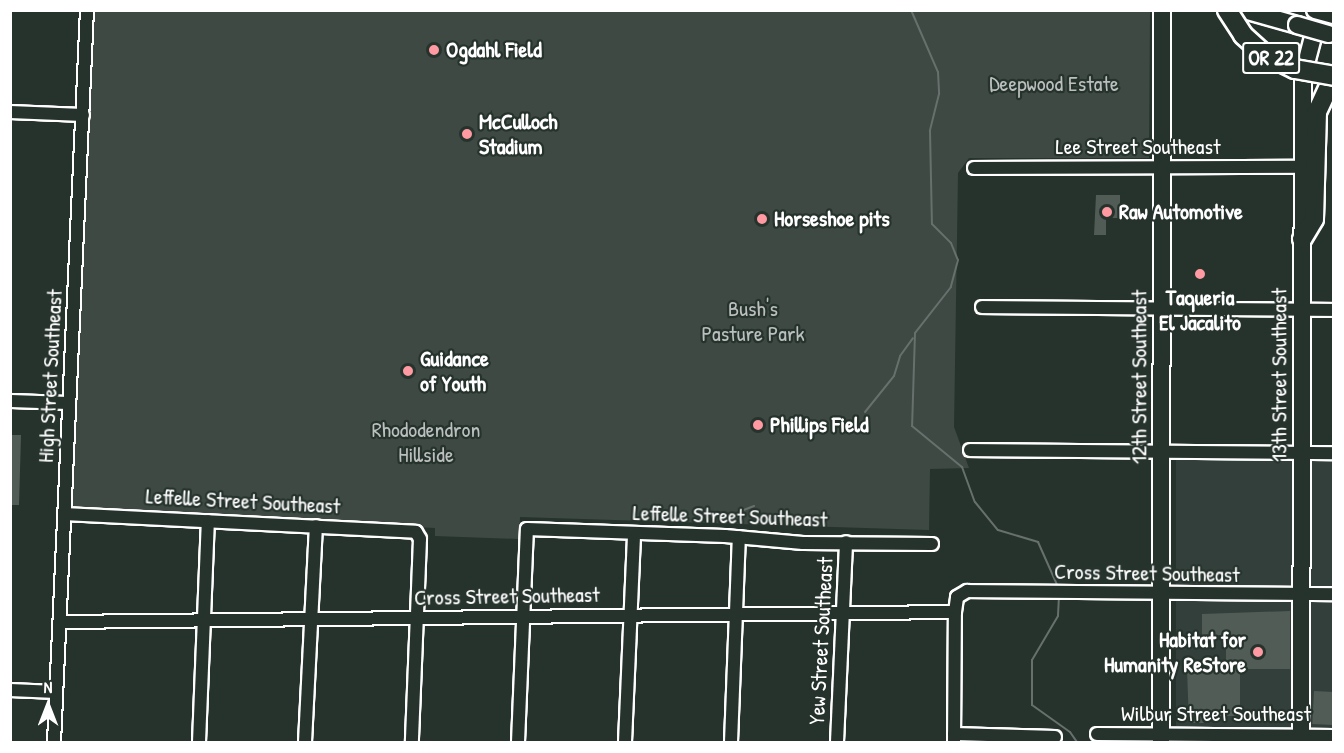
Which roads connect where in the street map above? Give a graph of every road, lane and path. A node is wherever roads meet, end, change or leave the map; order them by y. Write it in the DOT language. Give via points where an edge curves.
graph roads {
  1 [pos="87,10"];
  2 [pos="1162,10"];
  3 [pos="1227,10"];
  4 [pos="1244,10"];
  5 [pos="1318,10"];
  6 [pos="1334,15"];
  7 [pos="1331,35"];
  8 [pos="1334,76"];
  9 [pos="10,112"];
  10 [pos="83,115"];
  11 [pos="1302,167"];
  12 [pos="974,168"];
  13 [pos="1161,170"];
  14 [pos="1302,239"];
  15 [pos="982,308"];
  16 [pos="1161,309"];
  17 [pos="1302,310"];
  18 [pos="1334,310"];
  19 [pos="10,400"];
  20 [pos="69,403"];
  21 [pos="1162,449"];
  22 [pos="970,450"];
  23 [pos="1301,453"];
  24 [pos="1334,453"];
  25 [pos="64,514"];
  26 [pos="208,521"];
  27 [pos="316,526"];
  28 [pos="634,534"];
  29 [pos="739,537"];
  30 [pos="846,542"];
  31 [pos="932,544"];
  32 [pos="1334,594"];
  33 [pos="1161,595"];
  34 [pos="1301,596"];
  35 [pos="955,612"];
  36 [pos="842,613"];
  37 [pos="737,614"];
  38 [pos="631,616"];
  39 [pos="524,617"];
  40 [pos="417,618"];
  41 [pos="311,619"];
  42 [pos="204,620"];
  43 [pos="60,622"];
  44 [pos="10,690"];
  45 [pos="56,692"];
  46 [pos="1097,734"];
  47 [pos="1334,736"];
  48 [pos="1054,737"];
  49 [pos="954,738"];
  50 [pos="1161,739"];
  51 [pos="1301,739"];
  52 [pos="54,742"];
  53 [pos="199,742"];
  54 [pos="305,742"];
  55 [pos="412,742"];
  56 [pos="518,742"];
  57 [pos="625,742"];
  58 [pos="731,742"];
  59 [pos="837,742"];
  1 -- 10 [label="street, High Street Southeast"];
  2 -- 13 [label="main road, 12th Street Southeast"];
  3 -- 8 [label="highway, OR 22, bridge" via="1243,35 1264,54 1295,69"];
  4 -- 7 [label="main road, bridge"];
  5 -- 6 [label="main road, bridge"];
  5 -- 11 [label="main road, 13th Street Southeast" via="1303,75"];
  8 -- 14 [label="highway" via="1317,112 1314,219"];
  9 -- 10 [label="street"];
  10 -- 20 [label="street, High Street Southeast"];
  11 -- 13 [label="street, Lee Street Southeast"];
  11 -- 14 [label="main road, 13th Street Southeast"];
  12 -- 13 [label="street, Lee Street Southeast"];
  13 -- 16 [label="main road, 12th Street Southeast"];
  14 -- 17 [label="main road, 13th Street Southeast"];
  15 -- 16 [label="street"];
  16 -- 17 [label="street"];
  16 -- 21 [label="main road, 12th Street Southeast"];
  17 -- 18 [label="street"];
  17 -- 23 [label="main road, 13th Street Southeast"];
  19 -- 20 [label="street"];
  20 -- 25 [label="street, High Street Southeast"];
  21 -- 22 [label="street"];
  21 -- 23 [label="street"];
  21 -- 33 [label="main road, 12th Street Southeast"];
  23 -- 24 [label="street"];
  23 -- 34 [label="main road, 13th Street Southeast"];
  25 -- 26 [label="street, Leffelle Street Southeast"];
  25 -- 43 [label="street, High Street Southeast"];
  26 -- 27 [label="street, Leffelle Street Southeast"];
  26 -- 42 [label="street"];
  27 -- 40 [label="street, Leffelle Street Southeast" via="418,534"];
  27 -- 41 [label="street"];
  28 -- 29 [label="street, Leffelle Street Southeast"];
  28 -- 38 [label="street"];
  28 -- 39 [label="street, Leffelle Street Southeast" via="527,529"];
  29 -- 30 [label="street, Leffelle Street Southeast"];
  29 -- 37 [label="street"];
  30 -- 31 [label="street, Leffelle Street Southeast"];
  30 -- 36 [label="street, Yew Street Southeast"];
  32 -- 34 [label="street, Cross Street Southeast"];
  33 -- 34 [label="street, Cross Street Southeast"];
  33 -- 35 [label="street, Cross Street Southeast" via="960,594"];
  33 -- 50 [label="main road, 12th Street Southeast"];
  34 -- 51 [label="main road, 13th Street Southeast"];
  35 -- 36 [label="street, Cross Street Southeast"];
  35 -- 49 [label="street"];
  36 -- 37 [label="street, Cross Street Southeast"];
  36 -- 59 [label="street, Yew Street Southeast"];
  37 -- 38 [label="street, Cross Street Southeast"];
  37 -- 58 [label="street"];
  38 -- 39 [label="street, Cross Street Southeast"];
  38 -- 57 [label="street"];
  39 -- 40 [label="street, Cross Street Southeast"];
  39 -- 56 [label="street"];
  40 -- 41 [label="street, Cross Street Southeast"];
  40 -- 55 [label="street"];
  41 -- 42 [label="street, Cross Street Southeast"];
  41 -- 54 [label="street"];
  42 -- 43 [label="street, Cross Street Southeast"];
  42 -- 53 [label="street"];
  43 -- 45 [label="street, High Street Southeast"];
  44 -- 45 [label="street"];
  45 -- 52 [label="street, High Street Southeast"];
  46 -- 50 [label="street, Wilbur Street Southeast"];
  47 -- 51 [label="street, Wilbur Street Southeast"];
  48 -- 49 [label="street"];
  50 -- 51 [label="street, Wilbur Street Southeast"];
}
